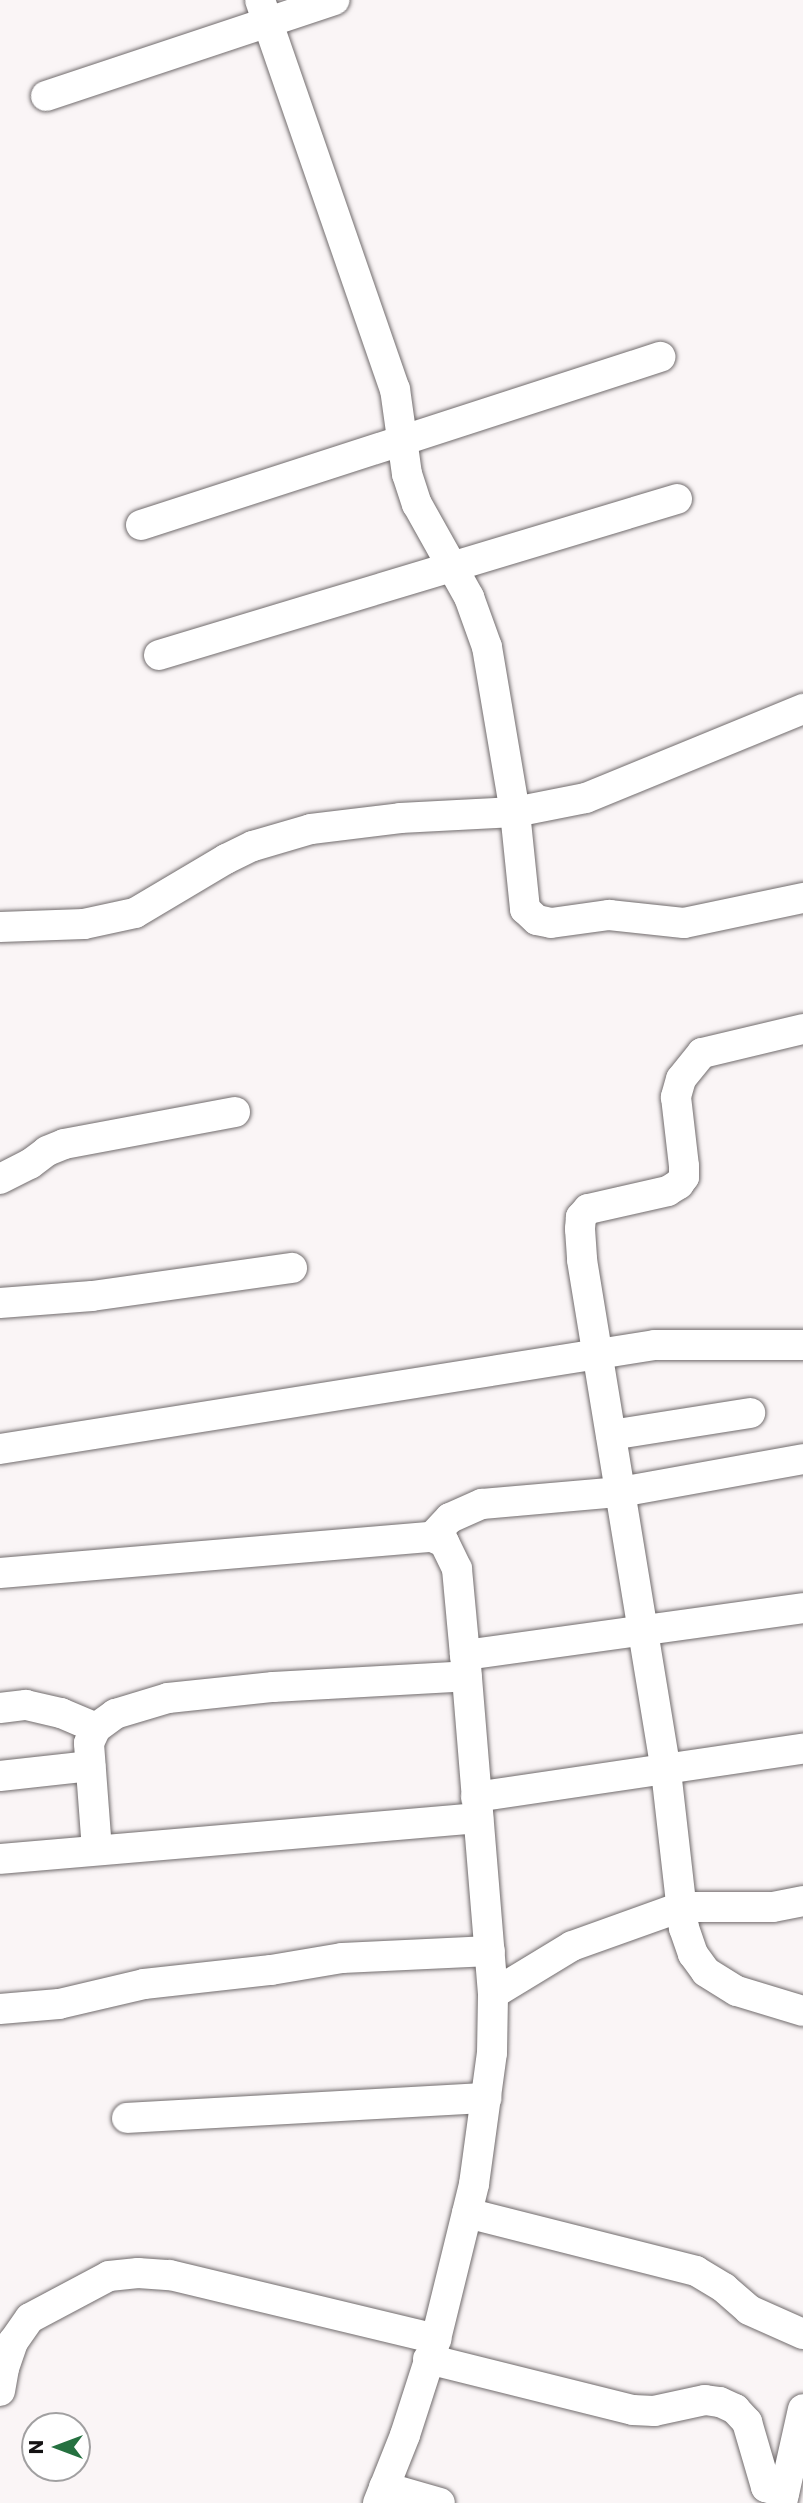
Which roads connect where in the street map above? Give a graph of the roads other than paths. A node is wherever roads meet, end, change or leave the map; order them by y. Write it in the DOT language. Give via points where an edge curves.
graph roads {
  1 [pos="334,0"];
  2 [pos="264,11"];
  3 [pos="46,96"];
  4 [pos="660,357"];
  5 [pos="403,441"];
  6 [pos="677,499"];
  7 [pos="141,525"];
  8 [pos="451,565"];
  9 [pos="159,655"];
  10 [pos="803,709"];
  11 [pos="515,812"];
  12 [pos="803,898"];
  13 [pos="0,928"];
  14 [pos="803,1029"];
  15 [pos="235,1112"];
  16 [pos="0,1179"];
  17 [pos="292,1268"];
  18 [pos="0,1303"];
  19 [pos="803,1345"];
  20 [pos="599,1353"];
  21 [pos="750,1413"];
  22 [pos="611,1435"];
  23 [pos="0,1449"];
  24 [pos="803,1459"];
  25 [pos="620,1492"];
  26 [pos="432,1537"];
  27 [pos="0,1573"];
  28 [pos="803,1608"];
  29 [pos="642,1631"];
  30 [pos="466,1665"];
  31 [pos="0,1707"];
  32 [pos="96,1728"];
  33 [pos="803,1749"];
  34 [pos="90,1766"];
  35 [pos="666,1771"];
  36 [pos="0,1776"];
  37 [pos="477,1807"];
  38 [pos="97,1850"];
  39 [pos="0,1859"];
  40 [pos="803,1901"];
  41 [pos="681,1907"];
  42 [pos="490,1951"];
  43 [pos="493,1994"];
  44 [pos="0,2009"];
  45 [pos="803,2011"];
  46 [pos="486,2098"];
  47 [pos="127,2118"];
  48 [pos="467,2213"];
  49 [pos="803,2334"];
  50 [pos="432,2349"];
  51 [pos="0,2391"];
  52 [pos="803,2409"];
  53 [pos="790,2484"];
  54 [pos="381,2495"];
  55 [pos="440,2503"];
  1 -- 2 [label="street"];
  2 -- 3 [label="street"];
  2 -- 5 [label="street" via="395,389"];
  4 -- 5 [label="street"];
  5 -- 7 [label="street"];
  5 -- 8 [label="street" via="417,504"];
  6 -- 8 [label="street"];
  8 -- 9 [label="street"];
  8 -- 11 [label="street" via="469,597 487,647"];
  10 -- 11 [label="street" via="586,798"];
  11 -- 12 [label="street" via="525,909 537,920 551,923 631,915 684,923"];
  11 -- 13 [label="street" via="400,818 311,829 244,851 135,913 84,924"];
  14 -- 20 [label="street" via="702,1053 681,1079 676,1097 684,1166 679,1184 668,1191 588,1209 581,1217 582,1261"];
  15 -- 16 [label="street" via="64,1144"];
  17 -- 18 [label="street" via="92,1296"];
  19 -- 20 [label="street" via="697,1343"];
  20 -- 22 [label="street"];
  20 -- 23 [label="street"];
  21 -- 22 [label="street"];
  22 -- 25 [label="street"];
  24 -- 25 [label="street"];
  25 -- 26 [label="street" via="482,1504 450,1518"];
  25 -- 29 [label="street"];
  26 -- 27 [label="street"];
  26 -- 30 [label="street" via="444,1542 457,1569"];
  28 -- 29 [label="street"];
  29 -- 30 [label="street"];
  29 -- 35 [label="street"];
  30 -- 32 [label="street" via="168,1698 115,1714"];
  30 -- 37 [label="street"];
  31 -- 32 [label="street" via="61,1713"];
  32 -- 34 [label="street" via="89,1744"];
  33 -- 35 [label="street"];
  34 -- 36 [label="street"];
  34 -- 38 [label="street"];
  35 -- 37 [label="street"];
  35 -- 41 [label="street"];
  37 -- 38 [label="street"];
  37 -- 42 [label="street"];
  38 -- 39 [label="street"];
  40 -- 41 [label="street" via="773,1907"];
  41 -- 43 [label="street" via="572,1945"];
  41 -- 45 [label="street" via="693,1954 706,1972 737,1991"];
  42 -- 43 [label="street"];
  42 -- 44 [label="street" via="342,1958 144,1984 60,2004"];
  43 -- 46 [label="street"];
  46 -- 47 [label="street"];
  46 -- 48 [label="street"];
  48 -- 49 [label="street" via="696,2271 748,2310"];
  48 -- 50 [label="street"];
  50 -- 51 [label="street" via="170,2275 138,2273 109,2276 30,2318 13,2342"];
  50 -- 53 [label="street" via="633,2410 720,2402 747,2422 766,2487"];
  50 -- 54 [label="street"];
  52 -- 53 [label="street"];
  54 -- 55 [label="street"];
}
